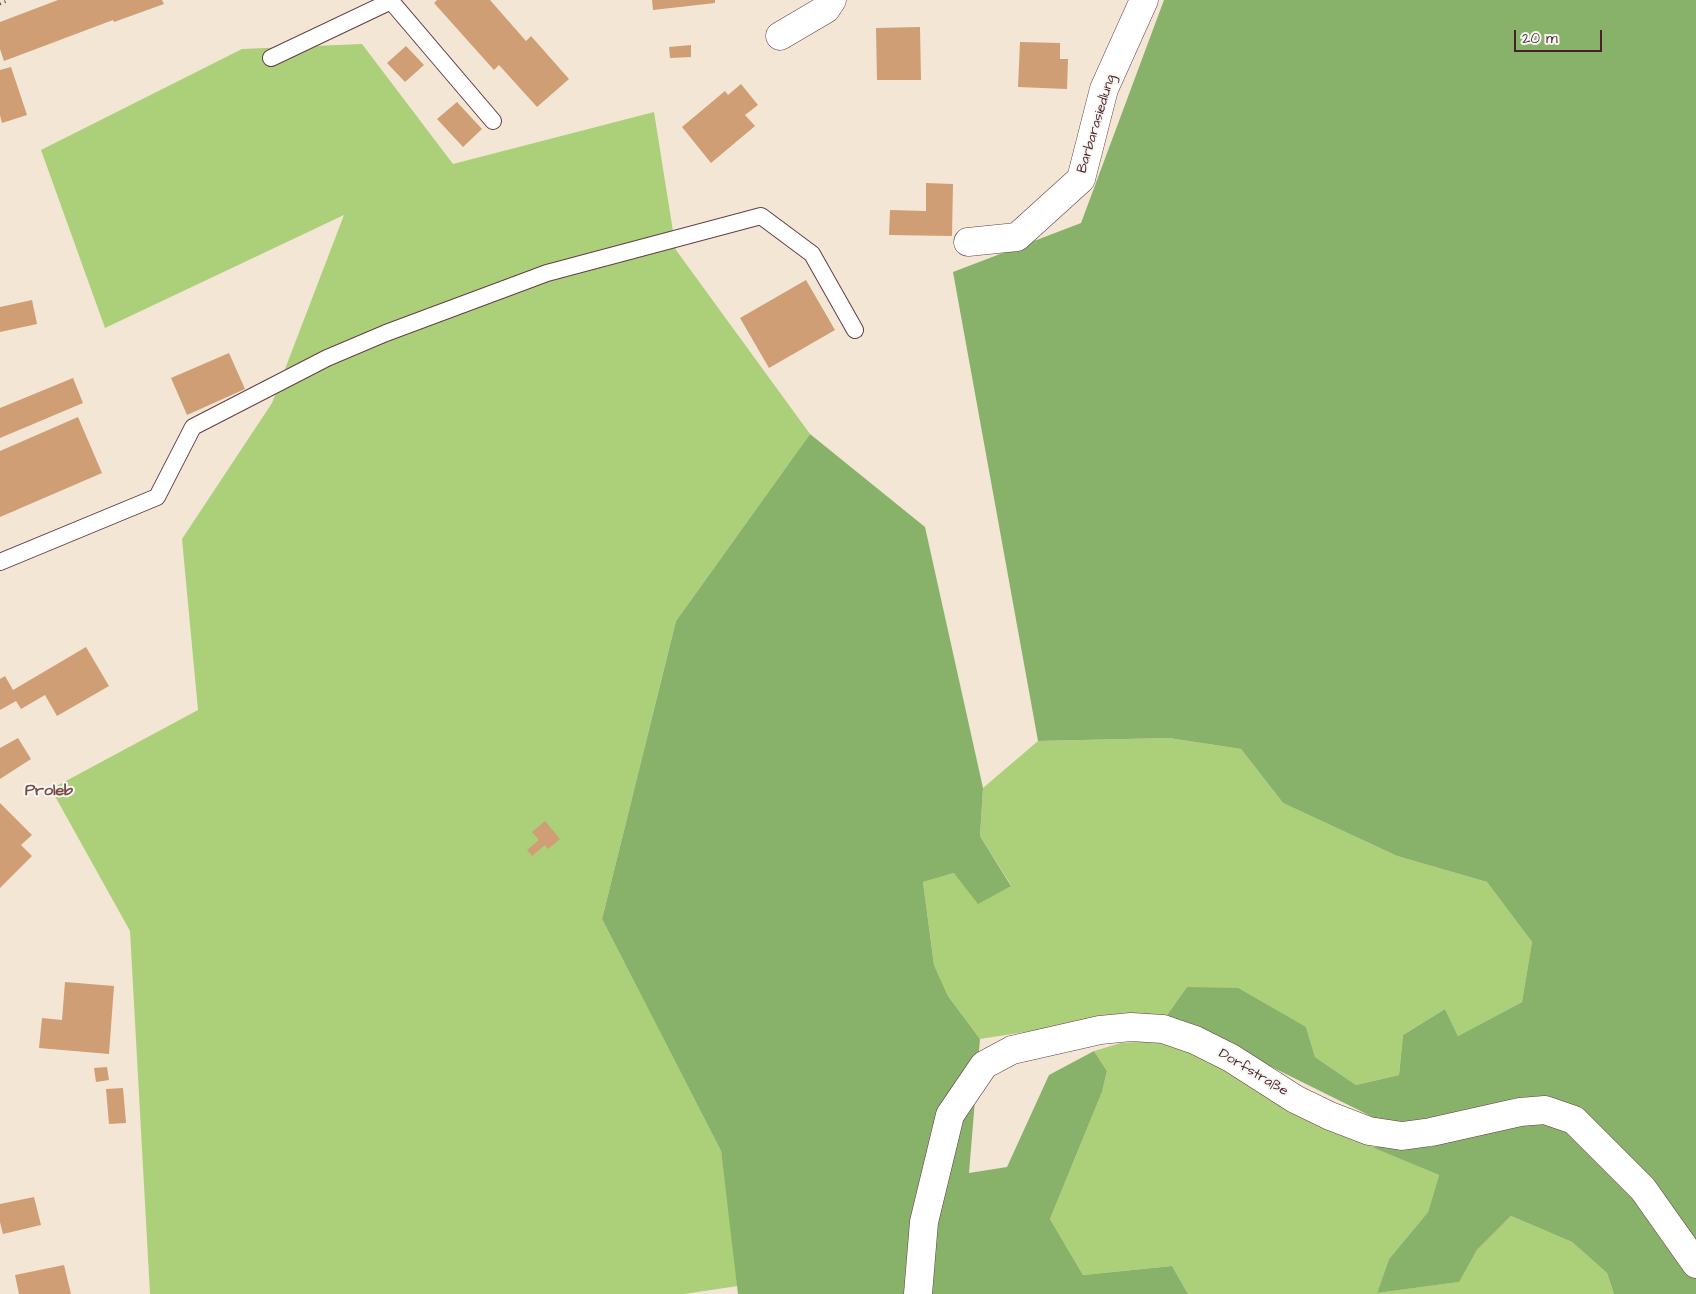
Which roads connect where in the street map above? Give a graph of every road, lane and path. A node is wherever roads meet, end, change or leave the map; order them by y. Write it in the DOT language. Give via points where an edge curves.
graph roads {
  1 [pos="10,0"];
  2 [pos="390,0"];
  3 [pos="832,0"];
  4 [pos="1144,0"];
  5 [pos="0,4"];
  6 [pos="780,36"];
  7 [pos="271,58"];
  8 [pos="493,121"];
  9 [pos="968,242"];
  10 [pos="855,330"];
  11 [pos="0,562"];
  12 [pos="1696,1264"];
  13 [pos="918,1294"];
  1 -- 5 [label="path"];
  2 -- 7 [label="lane"];
  2 -- 8 [label="lane"];
  3 -- 6 [label="street" via="826,9"];
  4 -- 9 [label="street, Barbarasiedlung" via="1104,89 1081,179 1017,238"];
  10 -- 11 [label="lane" via="812,254 761,216 547,273 327,358 193,427 157,497"];
  12 -- 13 [label="street, Dorfstraße" via="1643,1189 1574,1120 1545,1110 1520,1112 1402,1136 1369,1131 1295,1099 1195,1040 1163,1029 1131,1027 1100,1030 1031,1045 1012,1050 984,1065 950,1115 924,1222"];
}
